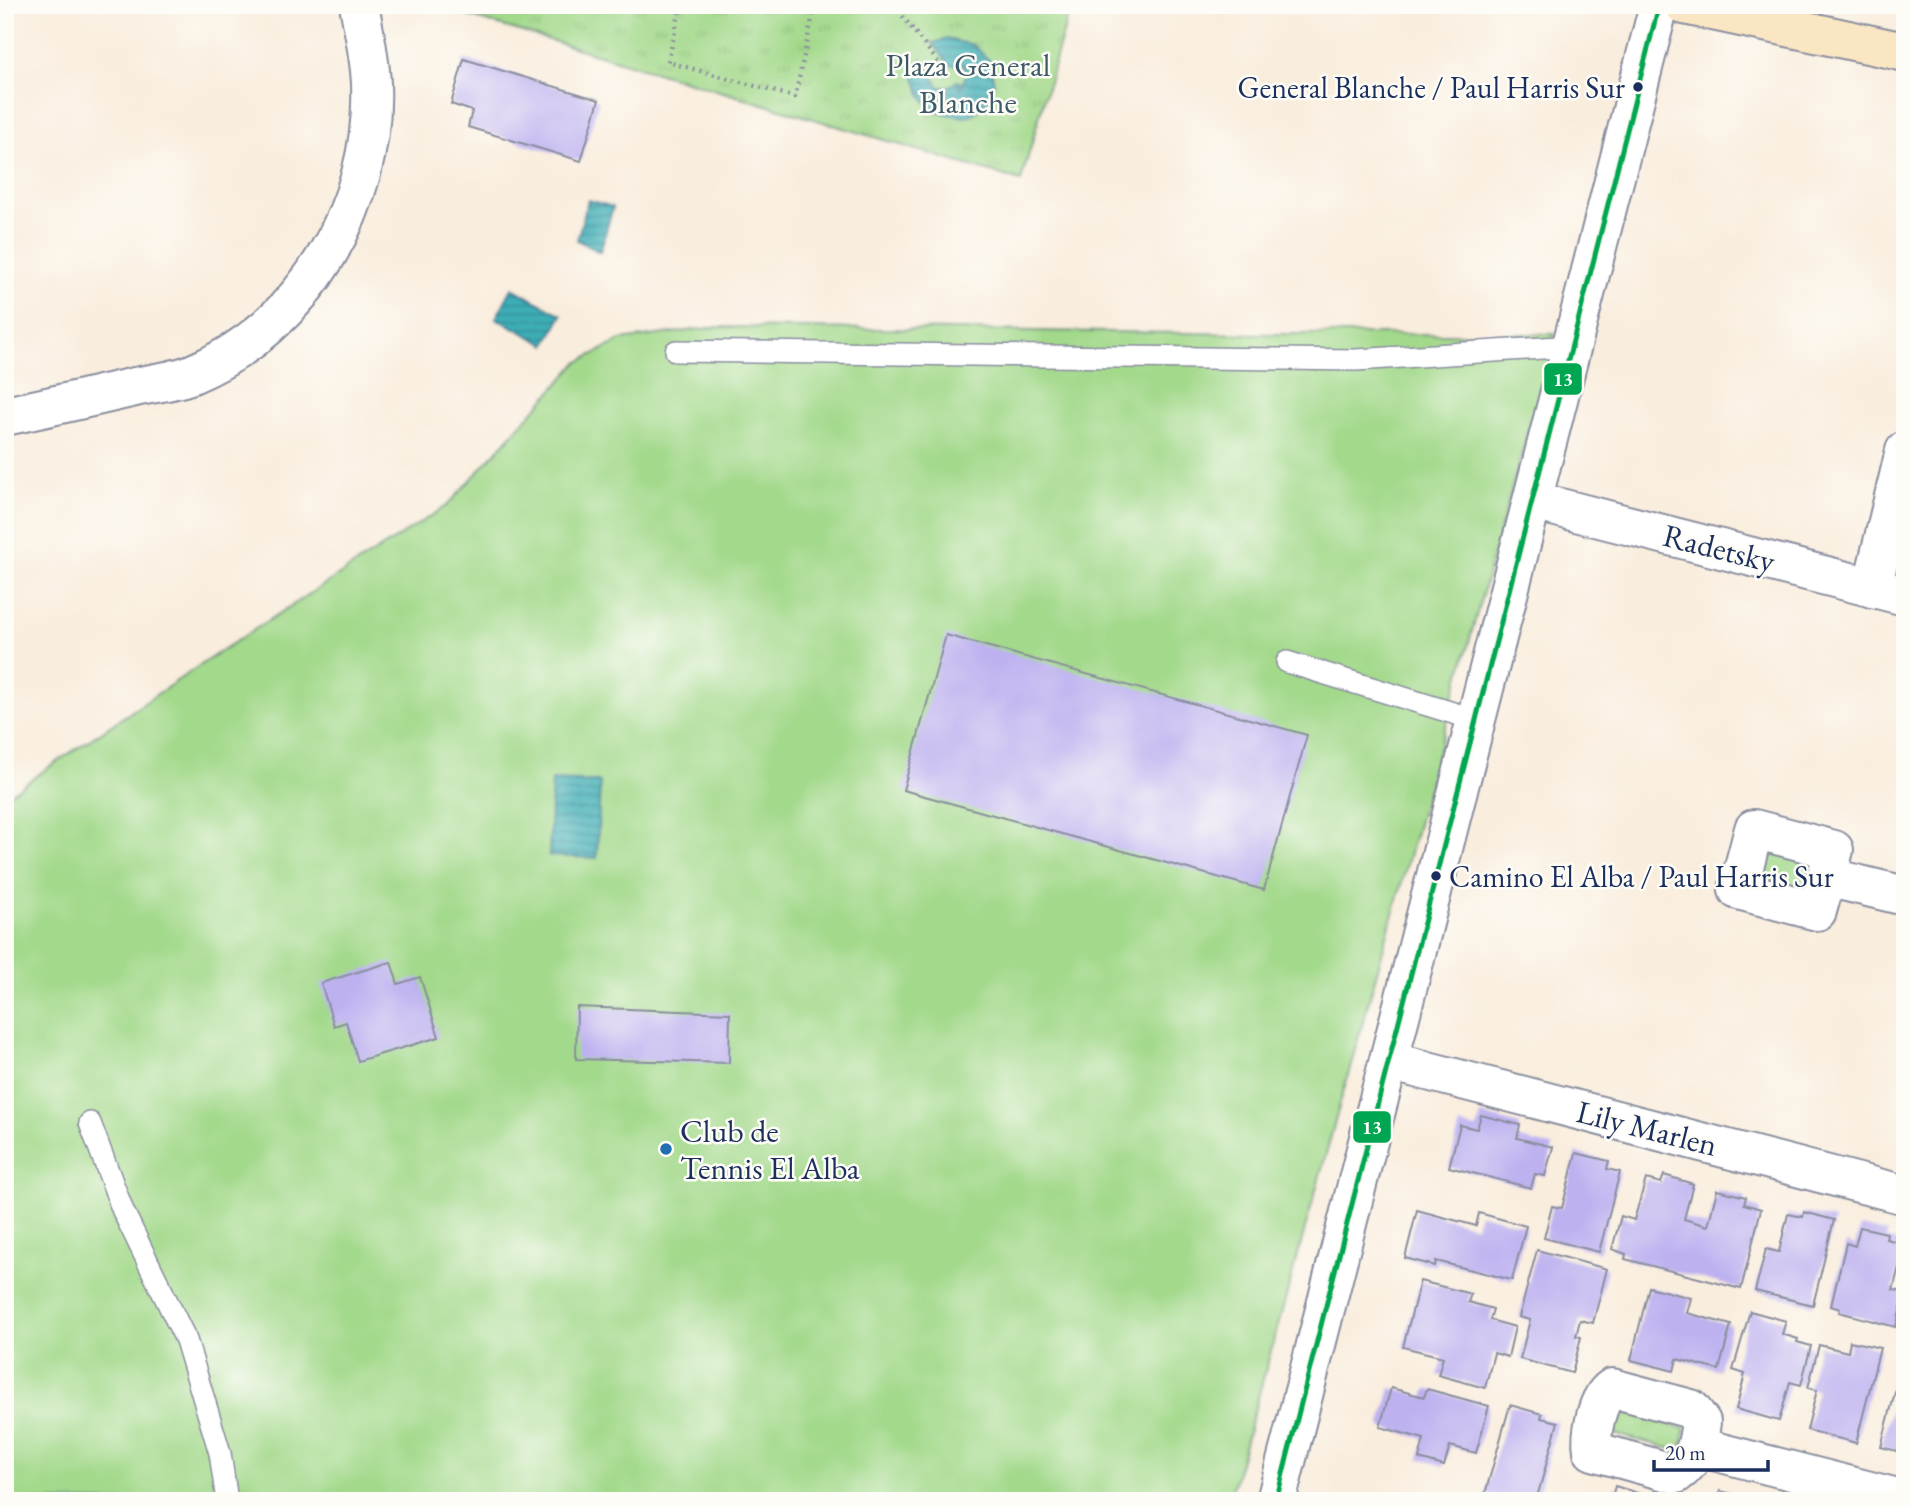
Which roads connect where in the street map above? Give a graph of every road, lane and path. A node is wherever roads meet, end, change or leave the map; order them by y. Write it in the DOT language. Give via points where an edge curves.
graph roads {
  1 [pos="359,5"];
  2 [pos="474,5"];
  3 [pos="509,5"];
  4 [pos="681,5"];
  5 [pos="815,5"];
  6 [pos="894,5"];
  7 [pos="1659,5"];
  8 [pos="1684,5"];
  9 [pos="1905,52"];
  10 [pos="941,66"];
  11 [pos="1573,346"];
  12 [pos="676,351"];
  13 [pos="5,416"];
  14 [pos="1905,451"];
  15 [pos="1533,501"];
  16 [pos="1888,592"];
  17 [pos="1287,662"];
  18 [pos="1476,720"];
  19 [pos="1827,877"];
  20 [pos="1905,897"];
  21 [pos="1389,1061"];
  22 [pos="90,1123"];
  23 [pos="1905,1195"];
  24 [pos="1698,1447"];
  25 [pos="1905,1500"];
  26 [pos="227,1501"];
  27 [pos="1276,1501"];
  1 -- 13 [label="street" via="371,83 364,162 338,236 300,293 250,340 190,375"];
  2 -- 3 [label="path"];
  4 -- 5 [label="path" via="668,62 795,97"];
  6 -- 10 [label="path"];
  7 -- 11 [label="street"];
  8 -- 9 [label="main road"];
  11 -- 12 [label="lane" via="1356,360"];
  11 -- 15 [label="street"];
  14 -- 16 [label="street"];
  15 -- 16 [label="street, Radetsky"];
  15 -- 18 [label="street"];
  17 -- 18 [label="lane"];
  18 -- 21 [label="street"];
  19 -- 20 [label="street"];
  21 -- 23 [label="street, Lily Marlen"];
  21 -- 27 [label="street"];
  22 -- 26 [label="lane" via="124,1211 186,1340 220,1453"];
  24 -- 25 [label="street"];
}
